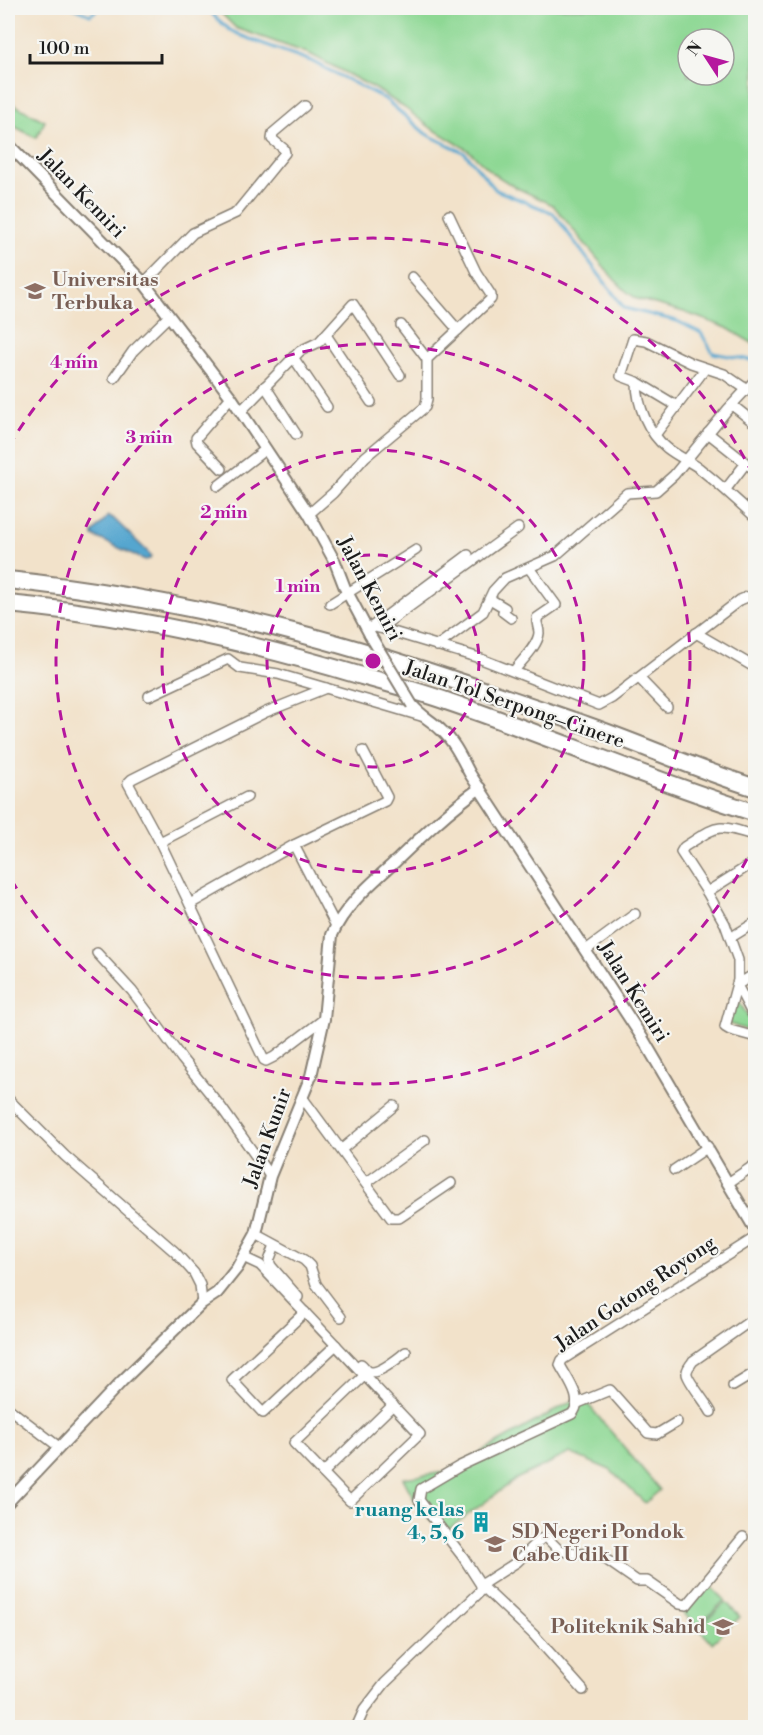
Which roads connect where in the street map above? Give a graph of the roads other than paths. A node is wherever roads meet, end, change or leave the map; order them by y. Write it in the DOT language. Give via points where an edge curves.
graph roads {
  1 [pos="305,106"];
  2 [pos="8,144"];
  3 [pos="449,215"];
  4 [pos="412,277"];
  5 [pos="144,283"];
  6 [pos="169,316"];
  7 [pos="401,325"];
  8 [pos="458,330"];
  9 [pos="326,335"];
  10 [pos="293,357"];
  11 [pos="427,358"];
  12 [pos="705,369"];
  13 [pos="400,375"];
  14 [pos="114,378"];
  15 [pos="756,379"];
  16 [pos="637,382"];
  17 [pos="265,386"];
  18 [pos="746,389"];
  19 [pos="231,397"];
  20 [pos="371,402"];
  21 [pos="732,405"];
  22 [pos="677,406"];
  23 [pos="327,407"];
  24 [pos="241,411"];
  25 [pos="756,424"];
  26 [pos="708,433"];
  27 [pos="296,434"];
  28 [pos="655,435"];
  29 [pos="266,449"];
  30 [pos="688,460"];
  31 [pos="746,463"];
  32 [pos="222,469"];
  33 [pos="756,471"];
  34 [pos="218,486"];
  35 [pos="726,489"];
  36 [pos="309,514"];
  37 [pos="756,518"];
  38 [pos="518,528"];
  39 [pos="416,550"];
  40 [pos="468,555"];
  41 [pos="529,568"];
  42 [pos="8,580"];
  43 [pos="348,593"];
  44 [pos="756,597"];
  45 [pos="490,599"];
  46 [pos="8,604"];
  47 [pos="330,604"];
  48 [pos="511,618"];
  49 [pos="372,629"];
  50 [pos="696,633"];
  51 [pos="437,646"];
  52 [pos="756,668"];
  53 [pos="514,671"];
  54 [pos="639,678"];
  55 [pos="326,687"];
  56 [pos="149,696"];
  57 [pos="667,707"];
  58 [pos="421,716"];
  59 [pos="363,751"];
  60 [pos="480,788"];
  61 [pos="756,788"];
  62 [pos="247,797"];
  63 [pos="756,813"];
  64 [pos="756,836"];
  65 [pos="160,842"];
  66 [pos="294,845"];
  67 [pos="756,861"];
  68 [pos="707,892"];
  69 [pos="190,904"];
  70 [pos="635,914"];
  71 [pos="756,922"];
  72 [pos="336,926"];
  73 [pos="730,938"];
  74 [pos="586,950"];
  75 [pos="97,953"];
  76 [pos="756,972"];
  77 [pos="736,985"];
  78 [pos="324,1019"];
  79 [pos="756,1021"];
  80 [pos="756,1037"];
  81 [pos="302,1097"];
  82 [pos="8,1099"];
  83 [pos="394,1106"];
  84 [pos="424,1140"];
  85 [pos="708,1148"];
  86 [pos="342,1149"];
  87 [pos="756,1164"];
  88 [pos="674,1170"];
  89 [pos="270,1176"];
  90 [pos="366,1183"];
  91 [pos="451,1183"];
  92 [pos="728,1183"];
  93 [pos="756,1231"];
  94 [pos="256,1234"];
  95 [pos="756,1237"];
  96 [pos="276,1245"];
  97 [pos="243,1257"];
  98 [pos="202,1303"];
  99 [pos="305,1312"];
  100 [pos="341,1317"];
  101 [pos="756,1317"];
  102 [pos="336,1345"];
  103 [pos="406,1352"];
  104 [pos="756,1372"];
  105 [pos="365,1376"];
  106 [pos="733,1386"];
  107 [pos="578,1403"];
  108 [pos="393,1405"];
  109 [pos="8,1408"];
  110 [pos="711,1412"];
  111 [pos="676,1422"];
  112 [pos="59,1447"];
  113 [pos="323,1473"];
  114 [pos="8,1502"];
  115 [pos="743,1537"];
  116 [pos="481,1585"];
  117 [pos="583,1690"];
  118 [pos="356,1728"];
  1 -- 5 [label="street" via="273,133 272,139 285,153 241,208 230,217 192,233"];
  2 -- 5 [label="street, Jalan Kemiri"];
  3 -- 8 [label="street" via="492,297"];
  4 -- 8 [label="street"];
  5 -- 6 [label="street, Jalan Kemiri"];
  6 -- 14 [label="street" via="133,351"];
  6 -- 19 [label="street, Jalan Kemiri"];
  7 -- 11 [label="street"];
  8 -- 11 [label="street"];
  9 -- 10 [label="street"];
  9 -- 13 [label="street" via="353,304"];
  9 -- 20 [label="street"];
  10 -- 17 [label="street"];
  10 -- 23 [label="street"];
  11 -- 36 [label="street" via="425,407 365,457"];
  12 -- 16 [label="street" via="646,341 633,339 621,376"];
  12 -- 18 [label="street" via="724,374"];
  12 -- 22 [label="street"];
  15 -- 18 [label="street"];
  16 -- 22 [label="street"];
  16 -- 28 [label="street" via="639,403"];
  17 -- 24 [label="street"];
  17 -- 27 [label="street"];
  18 -- 21 [label="street"];
  19 -- 24 [label="street, Jalan Kemiri"];
  19 -- 32 [label="street" via="196,438"];
  21 -- 25 [label="street"];
  21 -- 26 [label="street"];
  22 -- 28 [label="street"];
  24 -- 29 [label="street, Jalan Kemiri"];
  26 -- 30 [label="street"];
  26 -- 31 [label="street"];
  28 -- 30 [label="street"];
  29 -- 34 [label="street"];
  29 -- 36 [label="street, Jalan Kemiri"];
  30 -- 35 [label="street"];
  30 -- 41 [label="street" via="656,491 627,493 561,551"];
  31 -- 33 [label="street"];
  31 -- 35 [label="street"];
  35 -- 37 [label="street"];
  36 -- 43 [label="street, Jalan Kemiri"];
  38 -- 49 [label="street"];
  39 -- 43 [label="street"];
  40 -- 49 [label="street"];
  41 -- 45 [label="street" via="505,578"];
  41 -- 53 [label="street" via="556,605 537,618 537,640"];
  42 -- 61 [label="highway, Jalan Tol Serpong–Cinere" via="119,595 302,635 589,726"];
  43 -- 47 [label="street"];
  43 -- 49 [label="street, Jalan Kemiri"];
  44 -- 50 [label="street" via="746,596"];
  45 -- 48 [label="street" via="505,608 502,612"];
  45 -- 51 [label="street" via="483,612"];
  46 -- 63 [label="highway, Jalan Tol Serpong–Cinere" via="111,617 291,654 447,701"];
  49 -- 51 [label="street"];
  49 -- 58 [label="street, Jalan Kemiri, bridge"];
  50 -- 52 [label="street"];
  50 -- 54 [label="street"];
  51 -- 53 [label="street"];
  53 -- 54 [label="street" via="599,705"];
  54 -- 57 [label="street"];
  55 -- 56 [label="street" via="240,668 228,659"];
  55 -- 58 [label="street"];
  55 -- 65 [label="street" via="266,712 129,781"];
  58 -- 60 [label="street, Jalan Kemiri" via="444,731"];
  59 -- 66 [label="street" via="387,799"];
  60 -- 72 [label="street, Jalan Kunir" via="443,816 383,873"];
  60 -- 74 [label="street, Jalan Kemiri"];
  62 -- 65 [label="street"];
  64 -- 68 [label="street" via="716,827 684,847 682,854"];
  65 -- 69 [label="street"];
  66 -- 69 [label="street"];
  66 -- 72 [label="street"];
  67 -- 68 [label="street"];
  68 -- 73 [label="street"];
  69 -- 78 [label="street" via="264,1060 274,1057"];
  70 -- 74 [label="street"];
  71 -- 73 [label="street"];
  72 -- 78 [label="street, Jalan Kunir"];
  73 -- 77 [label="street" via="738,960"];
  74 -- 85 [label="street, Jalan Kemiri"];
  75 -- 89 [label="street" via="132,991"];
  76 -- 77 [label="street"];
  77 -- 79 [label="street"];
  77 -- 80 [label="street" via="725,1027"];
  78 -- 81 [label="street, Jalan Kunir"];
  81 -- 86 [label="street"];
  81 -- 89 [label="street, Jalan Kunir"];
  82 -- 98 [label="street" via="65,1156 175,1252 194,1273"];
  83 -- 86 [label="street"];
  84 -- 90 [label="street"];
  85 -- 88 [label="street"];
  85 -- 92 [label="street, Jalan Kemiri"];
  86 -- 90 [label="street"];
  87 -- 92 [label="street"];
  89 -- 94 [label="street, Jalan Kunir"];
  90 -- 91 [label="street" via="386,1214 394,1219"];
  92 -- 93 [label="street, Jalan Kemiri"];
  94 -- 96 [label="street"];
  94 -- 97 [label="street, Jalan Kunir"];
  95 -- 107 [label="street, Jalan Gotong Royong" via="562,1360 560,1365"];
  96 -- 100 [label="street" via="310,1266 316,1284"];
  96 -- 103 [label="street" via="272,1266 369,1371 382,1369"];
  97 -- 98 [label="street, Jalan Kunir" via="217,1293"];
  97 -- 99 [label="street" via="260,1265"];
  98 -- 112 [label="street, Jalan Kunir"];
  99 -- 102 [label="street"];
  99 -- 102 [label="street" via="232,1380 263,1413"];
  101 -- 110 [label="street" via="688,1368 689,1379"];
  102 -- 105 [label="street"];
  104 -- 106 [label="street"];
  105 -- 108 [label="street"];
  105 -- 113 [label="street" via="294,1443"];
  107 -- 111 [label="street" via="610,1390 648,1432 657,1434"];
  107 -- 116 [label="street" via="572,1414 460,1466 421,1489 418,1500"];
  108 -- 113 [label="street"];
  108 -- 113 [label="street" via="420,1434 405,1449 350,1502"];
  109 -- 112 [label="street"];
  112 -- 114 [label="street, Jalan Kunir"];
  115 -- 116 [label="street" via="687,1605 647,1581 637,1581 601,1556 560,1550 546,1537"];
  116 -- 117 [label="street" via="534,1635"];
  116 -- 118 [label="street" via="479,1594 379,1691"];
}
